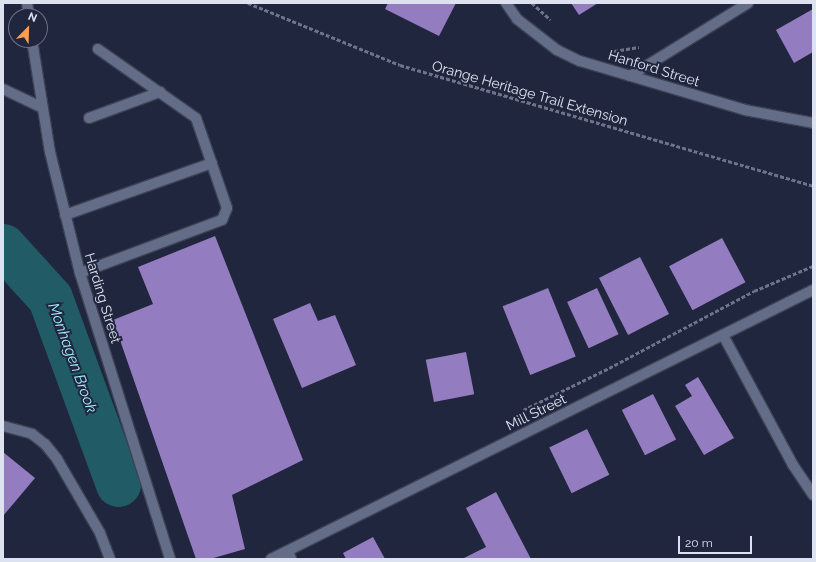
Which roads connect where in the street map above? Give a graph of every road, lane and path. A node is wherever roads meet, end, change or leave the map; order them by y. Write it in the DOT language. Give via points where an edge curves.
graph roads {
  1 [pos="248,3"];
  2 [pos="506,3"];
  3 [pos="532,3"];
  4 [pos="748,3"];
  5 [pos="554,23"];
  6 [pos="643,46"];
  7 [pos="33,48"];
  8 [pos="98,49"];
  9 [pos="606,50"];
  10 [pos="630,76"];
  11 [pos="3,89"];
  12 [pos="160,92"];
  13 [pos="43,108"];
  14 [pos="89,118"];
  15 [pos="813,123"];
  16 [pos="212,163"];
  17 [pos="813,186"];
  18 [pos="65,215"];
  19 [pos="813,266"];
  20 [pos="80,273"];
  21 [pos="813,290"];
  22 [pos="723,335"];
  23 [pos="523,410"];
  24 [pos="3,426"];
  25 [pos="813,495"];
  26 [pos="289,555"];
  27 [pos="110,559"];
  28 [pos="170,559"];
  29 [pos="271,559"];
  1 -- 17 [label="path, Orange Heritage Trail Extension" via="400,64"];
  2 -- 10 [label="street, Hanford Street" via="517,19 557,50 580,61"];
  3 -- 5 [label="path"];
  4 -- 10 [label="street"];
  6 -- 9 [label="path"];
  7 -- 13 [label="street, Harding Street"];
  8 -- 12 [label="street"];
  10 -- 15 [label="street, Hanford Street" via="744,110"];
  11 -- 13 [label="street"];
  12 -- 14 [label="street"];
  12 -- 16 [label="street" via="196,118"];
  13 -- 18 [label="street, Harding Street"];
  16 -- 18 [label="street"];
  16 -- 20 [label="street" via="227,208 222,220"];
  18 -- 20 [label="street, Harding Street"];
  19 -- 23 [label="path" via="754,291 609,368"];
  20 -- 28 [label="street, Harding Street"];
  21 -- 22 [label="street, Mill Street"];
  22 -- 25 [label="street" via="793,464"];
  22 -- 26 [label="street, Mill Street"];
  24 -- 27 [label="street" via="32,434 53,454 76,490"];
  26 -- 29 [label="street, Mill Street"];
}
